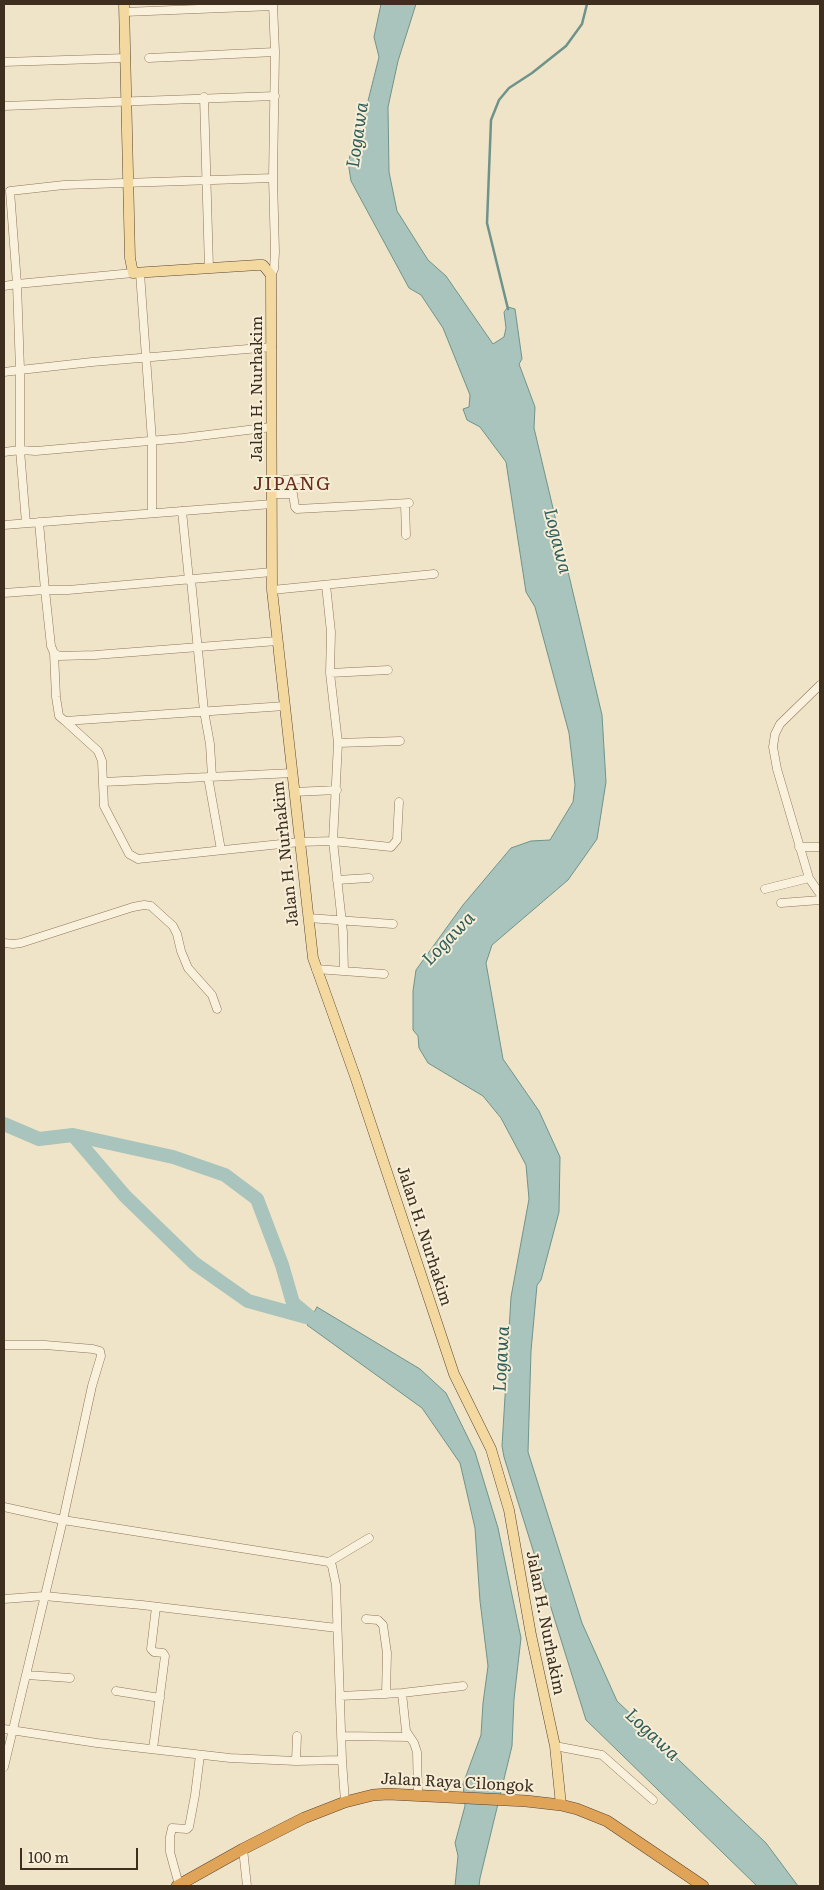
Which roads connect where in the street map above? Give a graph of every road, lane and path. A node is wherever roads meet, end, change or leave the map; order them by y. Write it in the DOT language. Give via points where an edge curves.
graph roads {
  1 [pos="273,5"];
  2 [pos="124,8"];
  3 [pos="275,52"];
  4 [pos="126,58"];
  5 [pos="149,58"];
  6 [pos="4,62"];
  7 [pos="275,96"];
  8 [pos="204,97"];
  9 [pos="126,101"];
  10 [pos="4,106"];
  11 [pos="273,178"];
  12 [pos="206,180"];
  13 [pos="128,182"];
  14 [pos="7,191"];
  15 [pos="208,268"];
  16 [pos="137,273"];
  17 [pos="272,274"];
  18 [pos="17,284"];
  19 [pos="4,286"];
  20 [pos="272,347"];
  21 [pos="147,357"];
  22 [pos="20,370"];
  23 [pos="4,372"];
  24 [pos="272,427"];
  25 [pos="152,441"];
  26 [pos="20,450"];
  27 [pos="4,452"];
  28 [pos="307,479"];
  29 [pos="272,480"];
  30 [pos="272,499"];
  31 [pos="182,511"];
  32 [pos="152,513"];
  33 [pos="39,522"];
  34 [pos="26,523"];
  35 [pos="4,525"];
  36 [pos="406,535"];
  37 [pos="272,572"];
  38 [pos="434,574"];
  39 [pos="190,580"];
  40 [pos="326,585"];
  41 [pos="44,590"];
  42 [pos="272,590"];
  43 [pos="4,593"];
  44 [pos="277,641"];
  45 [pos="198,647"];
  46 [pos="54,653"];
  47 [pos="388,670"];
  48 [pos="330,673"];
  49 [pos="820,685"];
  50 [pos="285,706"];
  51 [pos="204,711"];
  52 [pos="65,721"];
  53 [pos="400,741"];
  54 [pos="338,743"];
  55 [pos="293,773"];
  56 [pos="210,777"];
  57 [pos="102,782"];
  58 [pos="337,790"];
  59 [pos="294,792"];
  60 [pos="399,802"];
  61 [pos="333,841"];
  62 [pos="300,842"];
  63 [pos="802,847"];
  64 [pos="820,847"];
  65 [pos="221,850"];
  66 [pos="369,878"];
  67 [pos="809,878"];
  68 [pos="337,880"];
  69 [pos="765,889"];
  70 [pos="820,894"];
  71 [pos="820,900"];
  72 [pos="781,903"];
  73 [pos="308,918"];
  74 [pos="341,919"];
  75 [pos="392,924"];
  76 [pos="4,942"];
  77 [pos="316,969"];
  78 [pos="344,971"];
  79 [pos="384,974"];
  80 [pos="218,1009"];
  81 [pos="4,1345"];
  82 [pos="4,1507"];
  83 [pos="63,1520"];
  84 [pos="369,1538"];
  85 [pos="329,1562"];
  86 [pos="44,1596"];
  87 [pos="4,1599"];
  88 [pos="156,1607"];
  89 [pos="366,1619"];
  90 [pos="337,1628"];
  91 [pos="27,1675"];
  92 [pos="70,1678"];
  93 [pos="463,1686"];
  94 [pos="116,1692"];
  95 [pos="402,1693"];
  96 [pos="386,1694"];
  97 [pos="340,1696"];
  98 [pos="160,1698"];
  99 [pos="4,1729"];
  100 [pos="14,1730"];
  101 [pos="297,1736"];
  102 [pos="341,1736"];
  103 [pos="409,1737"];
  104 [pos="555,1746"];
  105 [pos="153,1750"];
  106 [pos="200,1755"];
  107 [pos="342,1760"];
  108 [pos="296,1761"];
  109 [pos="4,1766"];
  110 [pos="418,1795"];
  111 [pos="653,1800"];
  112 [pos="345,1802"];
  113 [pos="561,1805"];
  114 [pos="243,1849"];
  115 [pos="178,1886"];
  116 [pos="247,1886"];
  117 [pos="703,1886"];
  1 -- 2 [label="street"];
  1 -- 3 [label="street"];
  2 -- 4 [label="main road"];
  3 -- 5 [label="street"];
  3 -- 7 [label="street"];
  4 -- 6 [label="street"];
  4 -- 9 [label="main road"];
  7 -- 8 [label="street"];
  7 -- 11 [label="street"];
  8 -- 9 [label="street"];
  8 -- 12 [label="street"];
  9 -- 10 [label="street"];
  9 -- 13 [label="main road"];
  11 -- 12 [label="street"];
  11 -- 17 [label="street" via="275,252"];
  12 -- 13 [label="street"];
  12 -- 15 [label="street"];
  13 -- 14 [label="street"];
  13 -- 16 [label="main road" via="130,258"];
  14 -- 18 [label="street"];
  15 -- 16 [label="main road"];
  15 -- 17 [label="main road" via="263,265"];
  16 -- 18 [label="street"];
  16 -- 21 [label="street"];
  17 -- 20 [label="main road, Jalan H. Nurhakim"];
  18 -- 19 [label="street"];
  18 -- 22 [label="street"];
  20 -- 21 [label="street"];
  20 -- 24 [label="main road, Jalan H. Nurhakim"];
  21 -- 22 [label="street"];
  21 -- 25 [label="street"];
  22 -- 23 [label="street"];
  22 -- 26 [label="street"];
  24 -- 25 [label="street"];
  24 -- 29 [label="main road, Jalan H. Nurhakim"];
  25 -- 26 [label="street"];
  25 -- 32 [label="street"];
  26 -- 27 [label="street"];
  26 -- 34 [label="street"];
  28 -- 29 [label="street"];
  29 -- 30 [label="main road, Jalan H. Nurhakim"];
  30 -- 31 [label="street"];
  30 -- 36 [label="street" via="293,494 298,509 407,503"];
  30 -- 37 [label="main road, Jalan H. Nurhakim"];
  31 -- 32 [label="street"];
  31 -- 39 [label="street"];
  32 -- 33 [label="street"];
  33 -- 34 [label="street"];
  33 -- 41 [label="street"];
  34 -- 35 [label="street"];
  37 -- 39 [label="street"];
  37 -- 42 [label="main road, Jalan H. Nurhakim"];
  38 -- 40 [label="street"];
  39 -- 41 [label="street"];
  39 -- 45 [label="street"];
  40 -- 42 [label="street"];
  40 -- 48 [label="street" via="331,632"];
  41 -- 43 [label="street"];
  41 -- 46 [label="street"];
  42 -- 44 [label="main road, Jalan H. Nurhakim"];
  44 -- 45 [label="street"];
  44 -- 50 [label="main road, Jalan H. Nurhakim"];
  45 -- 46 [label="street" via="87,655 59,656"];
  45 -- 51 [label="street"];
  46 -- 52 [label="street" via="56,697 60,716"];
  47 -- 48 [label="street"];
  48 -- 54 [label="street"];
  49 -- 63 [label="street" via="780,724 773,747"];
  50 -- 51 [label="street"];
  50 -- 55 [label="main road, Jalan H. Nurhakim"];
  51 -- 52 [label="street"];
  51 -- 56 [label="street" via="210,744"];
  52 -- 57 [label="street" via="98,752 102,761"];
  53 -- 54 [label="street"];
  54 -- 58 [label="street"];
  55 -- 56 [label="street"];
  55 -- 59 [label="main road, Jalan H. Nurhakim"];
  56 -- 57 [label="street"];
  56 -- 65 [label="street"];
  57 -- 65 [label="street" via="104,806 133,857 142,859"];
  58 -- 59 [label="street"];
  58 -- 61 [label="street"];
  59 -- 62 [label="main road, Jalan H. Nurhakim"];
  60 -- 61 [label="street" via="397,840 393,845"];
  61 -- 62 [label="street"];
  61 -- 68 [label="street"];
  62 -- 65 [label="street"];
  62 -- 73 [label="main road, Jalan H. Nurhakim"];
  63 -- 64 [label="street"];
  63 -- 67 [label="street"];
  66 -- 68 [label="street"];
  67 -- 69 [label="street"];
  67 -- 70 [label="street"];
  68 -- 74 [label="street"];
  71 -- 72 [label="street"];
  73 -- 74 [label="street"];
  73 -- 77 [label="main road, Jalan H. Nurhakim"];
  74 -- 75 [label="street"];
  74 -- 78 [label="street"];
  76 -- 80 [label="street" via="21,943 133,907 151,906 173,926 188,968 212,996"];
  77 -- 78 [label="street"];
  77 -- 104 [label="main road, Jalan H. Nurhakim" via="454,1374 491,1449 509,1510"];
  78 -- 79 [label="street"];
  81 -- 83 [label="street" via="100,1351"];
  82 -- 83 [label="street"];
  83 -- 85 [label="street"];
  83 -- 86 [label="street"];
  84 -- 85 [label="street"];
  85 -- 90 [label="street" via="334,1573"];
  86 -- 87 [label="street"];
  86 -- 88 [label="street"];
  86 -- 91 [label="street"];
  88 -- 90 [label="street"];
  88 -- 98 [label="street" via="151,1649 165,1656"];
  89 -- 96 [label="street" via="378,1620 383,1625 387,1653"];
  90 -- 97 [label="street"];
  91 -- 92 [label="street"];
  91 -- 100 [label="street"];
  93 -- 95 [label="street"];
  94 -- 98 [label="street"];
  95 -- 96 [label="street"];
  95 -- 103 [label="street" via="404,1724"];
  96 -- 97 [label="street"];
  97 -- 102 [label="street"];
  98 -- 105 [label="street"];
  99 -- 100 [label="street"];
  100 -- 105 [label="street"];
  100 -- 109 [label="street"];
  101 -- 108 [label="street"];
  102 -- 103 [label="street"];
  102 -- 107 [label="street"];
  103 -- 110 [label="street" via="417,1752"];
  104 -- 111 [label="street" via="602,1755"];
  104 -- 113 [label="main road, Jalan H. Nurhakim"];
  105 -- 106 [label="street"];
  106 -- 108 [label="street"];
  106 -- 115 [label="street" via="189,1828 172,1828 170,1837"];
  107 -- 108 [label="street"];
  107 -- 112 [label="street"];
  110 -- 112 [label="highway, Jalan Raya Cilongok" via="373,1794"];
  110 -- 113 [label="highway, Jalan Raya Cilongok"];
  112 -- 114 [label="highway, Jalan Raya Cilongok" via="304,1818"];
  113 -- 117 [label="highway, Jalan Raya Cilongok" via="608,1821"];
  114 -- 115 [label="highway, Jalan Raya Cilongok"];
  114 -- 116 [label="street"];
}
